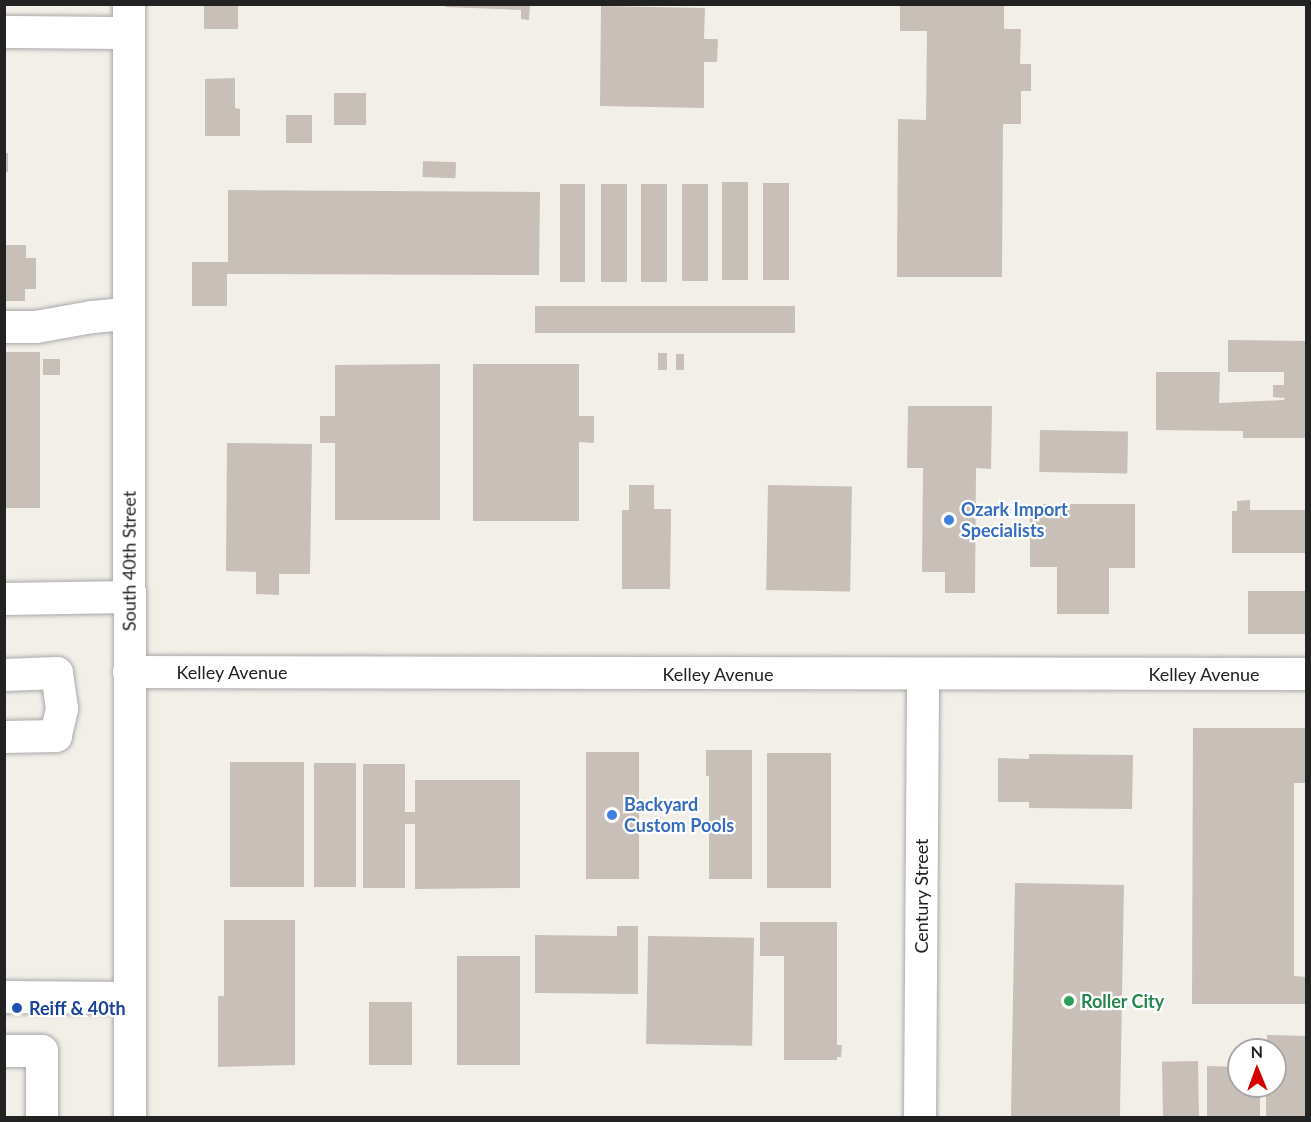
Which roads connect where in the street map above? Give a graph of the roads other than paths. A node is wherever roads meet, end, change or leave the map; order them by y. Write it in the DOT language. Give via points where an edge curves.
graph roads {
  1 [pos="129,19"];
  2 [pos="4,32"];
  3 [pos="129,314"];
  4 [pos="4,327"];
  5 [pos="129,597"];
  6 [pos="4,599"];
  7 [pos="129,672"];
  8 [pos="1306,674"];
  9 [pos="4,675"];
  10 [pos="923,675"];
  11 [pos="4,737"];
  12 [pos="4,997"];
  13 [pos="130,998"];
  14 [pos="4,1051"];
  15 [pos="42,1118"];
  16 [pos="130,1118"];
  17 [pos="920,1118"];
  1 -- 2 [label="street"];
  1 -- 3 [label="street, South 40th Street"];
  3 -- 4 [label="street" via="36,327"];
  3 -- 5 [label="street, South 40th Street"];
  5 -- 6 [label="street"];
  5 -- 7 [label="street, South 40th Street"];
  7 -- 10 [label="street, Kelley Avenue"];
  7 -- 13 [label="street, South 40th Street"];
  8 -- 10 [label="street, Kelley Avenue"];
  9 -- 11 [label="street" via="57,673 62,709 56,736"];
  10 -- 17 [label="street, Century Street"];
  12 -- 13 [label="street"];
  13 -- 16 [label="street, South 40th Street"];
  14 -- 15 [label="street" via="42,1051"];
}
